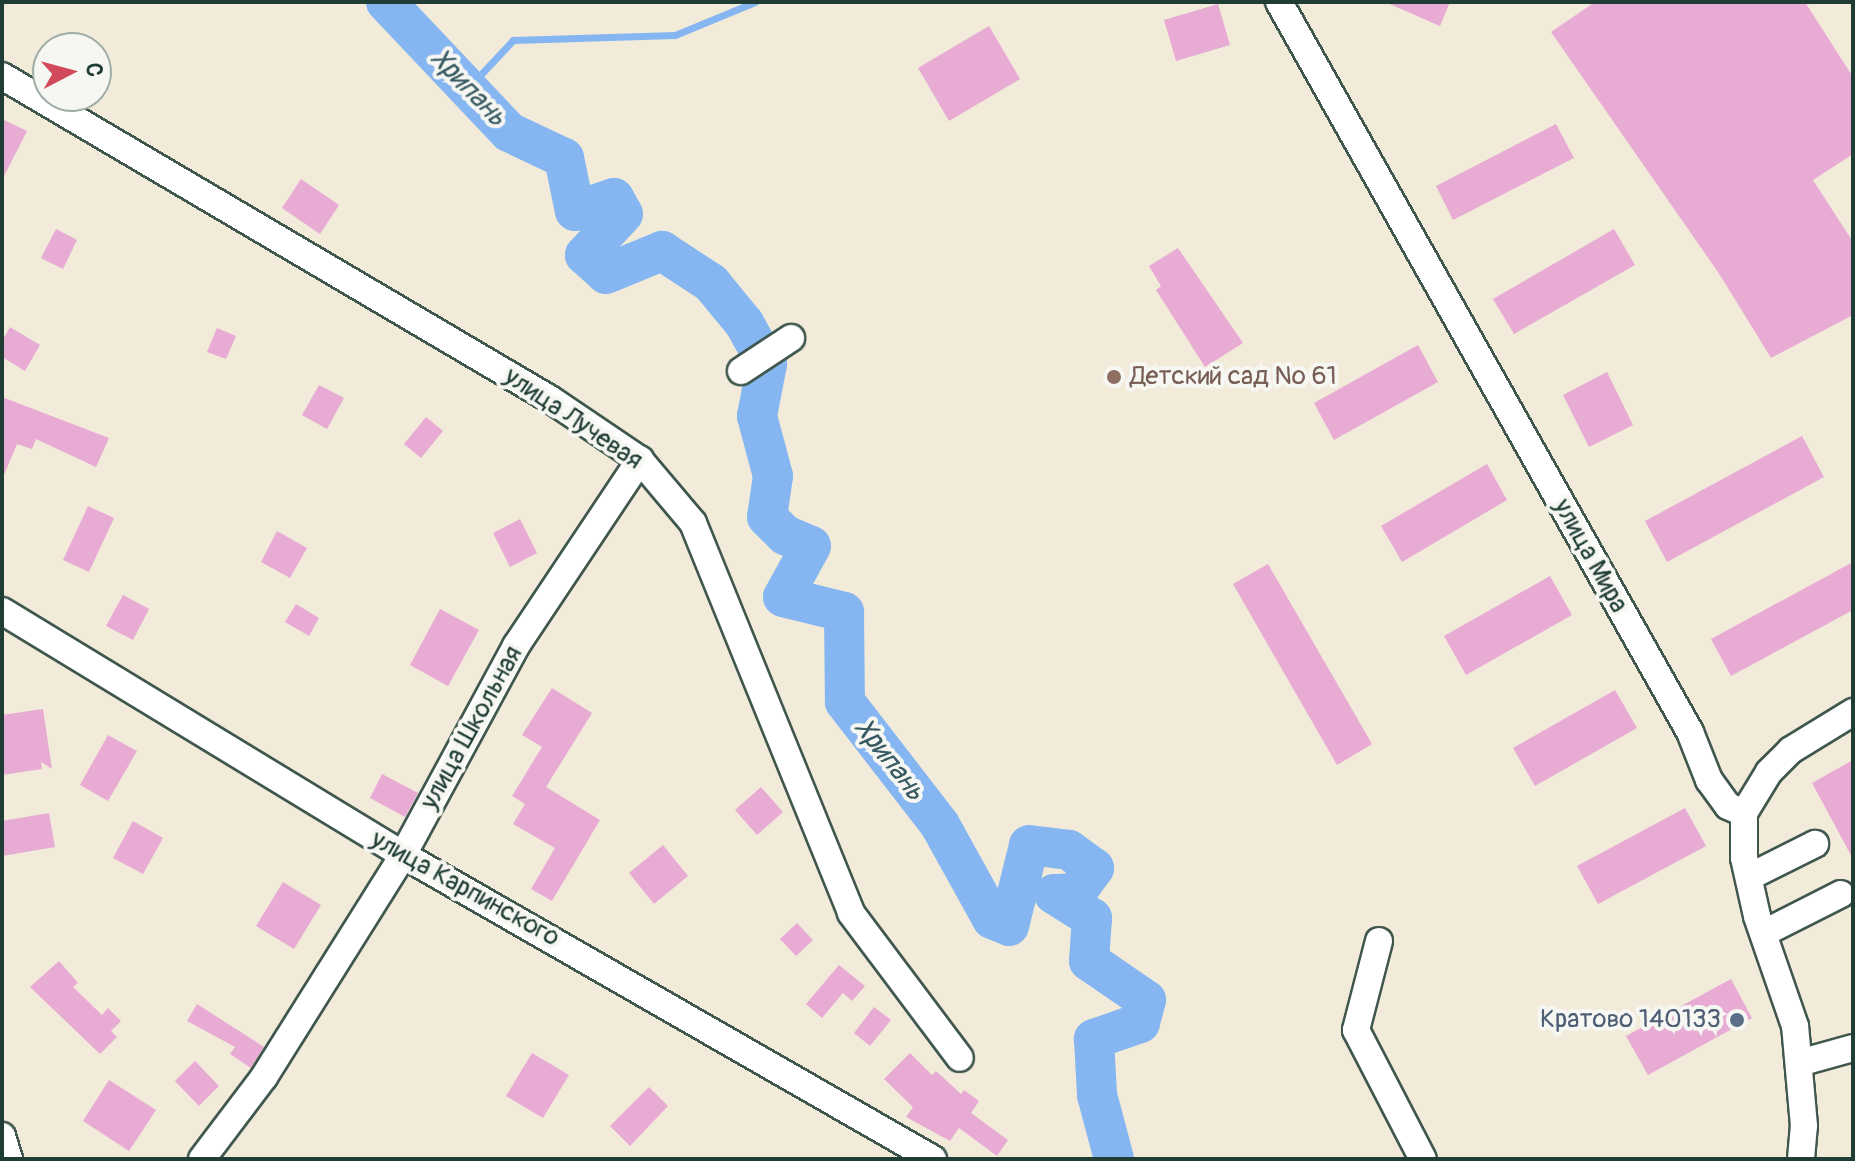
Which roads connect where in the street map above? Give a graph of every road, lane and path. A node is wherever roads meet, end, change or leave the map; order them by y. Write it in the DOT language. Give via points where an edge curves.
graph roads {
  1 [pos="1279,2"];
  2 [pos="2,76"];
  3 [pos="791,338"];
  4 [pos="741,371"];
  5 [pos="640,460"];
  6 [pos="2,611"];
  7 [pos="1853,712"];
  8 [pos="1744,813"];
  9 [pos="1815,844"];
  10 [pos="403,855"];
  11 [pos="1749,877"];
  12 [pos="1841,894"];
  13 [pos="1764,933"];
  14 [pos="1379,941"];
  15 [pos="1853,1048"];
  16 [pos="960,1058"];
  17 [pos="1799,1063"];
  18 [pos="2,1136"];
  19 [pos="9,1159"];
  20 [pos="202,1159"];
  21 [pos="933,1159"];
  22 [pos="1423,1159"];
  23 [pos="1801,1159"];
  1 -- 8 [label="street, улица Мира" via="1690,732 1709,780 1728,806"];
  2 -- 5 [label="street, улица Лучевая" via="538,391"];
  3 -- 4 [label="street"];
  5 -- 10 [label="street, улица Школьная" via="516,646"];
  5 -- 16 [label="street, улица Лучевая" via="693,523 851,913"];
  6 -- 10 [label="street, улица Карпинского"];
  7 -- 8 [label="street" via="1791,750 1769,772"];
  8 -- 11 [label="street"];
  9 -- 11 [label="street"];
  10 -- 20 [label="street, улица Школьная" via="264,1077"];
  10 -- 21 [label="street, улица Карпинского"];
  11 -- 13 [label="street"];
  12 -- 13 [label="street"];
  13 -- 17 [label="street" via="1795,1026"];
  14 -- 22 [label="street" via="1356,1030"];
  15 -- 17 [label="street"];
  17 -- 23 [label="street"];
  18 -- 19 [label="street"];
}
